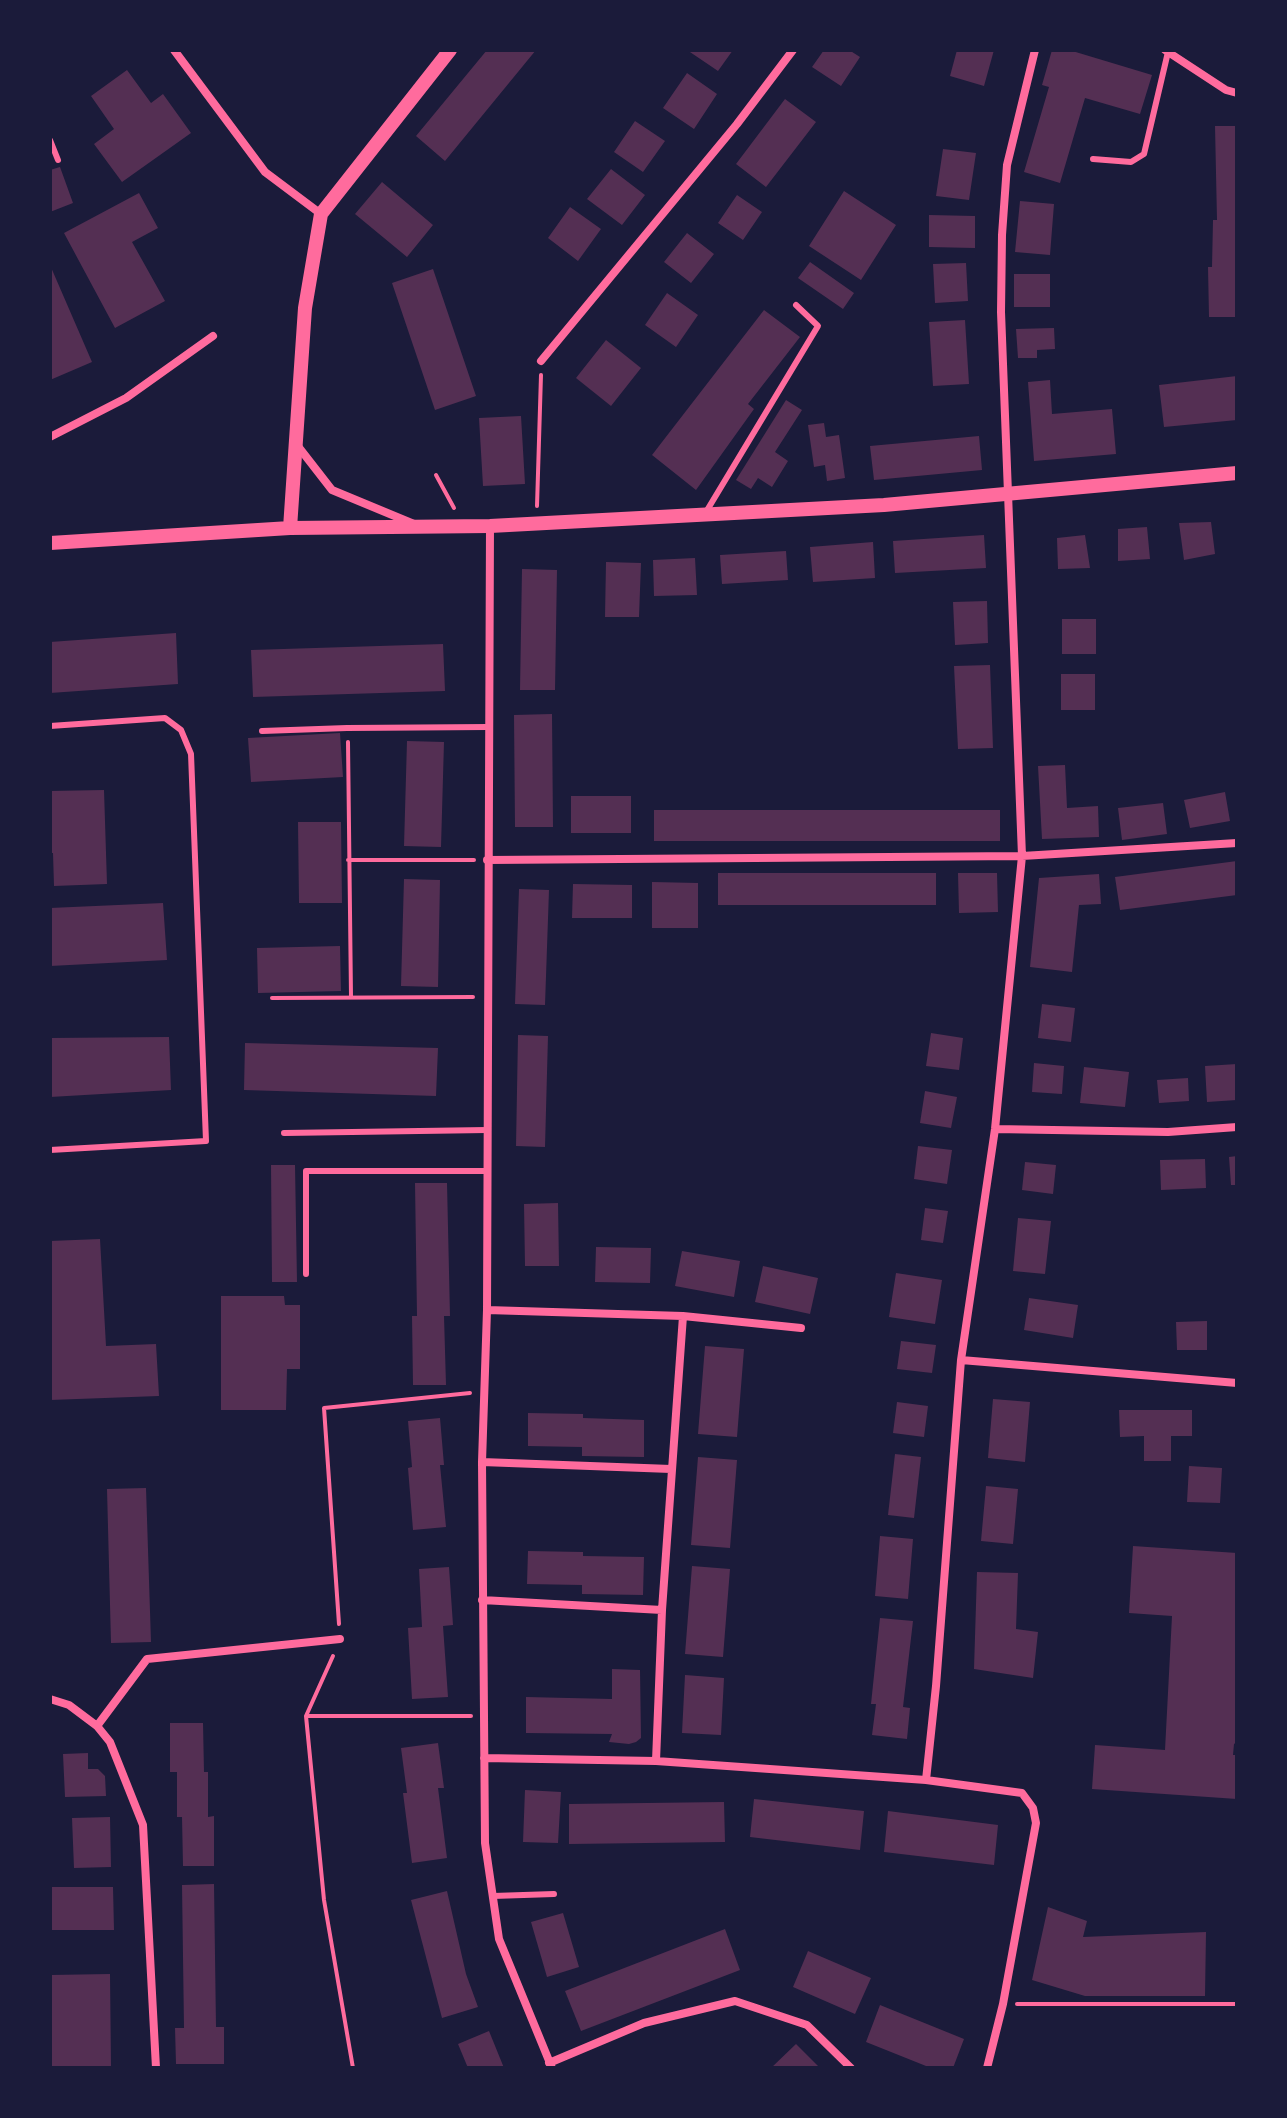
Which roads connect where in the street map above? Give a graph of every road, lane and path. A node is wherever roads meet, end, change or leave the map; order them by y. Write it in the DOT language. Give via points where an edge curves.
graph roads {
  1 [pos="174,50"];
  2 [pos="450,50"];
  3 [pos="793,50"];
  4 [pos="1035,50"];
  5 [pos="1166,51"];
  6 [pos="1237,93"];
  7 [pos="50,140"];
  8 [pos="1093,159"];
  9 [pos="58,160"];
  10 [pos="321,214"];
  11 [pos="796,305"];
  12 [pos="213,336"];
  13 [pos="541,361"];
  14 [pos="50,437"];
  15 [pos="295,443"];
  16 [pos="1237,473"];
  17 [pos="436,475"];
  18 [pos="1010,492"];
  19 [pos="454,506"];
  20 [pos="704,515"];
  21 [pos="536,524"];
  22 [pos="419,526"];
  23 [pos="490,526"];
  24 [pos="290,528"];
  25 [pos="50,543"];
  26 [pos="50,726"];
  27 [pos="488,727"];
  28 [pos="347,728"];
  29 [pos="262,731"];
  30 [pos="1237,843"];
  31 [pos="1022,856"];
  32 [pos="348,860"];
  33 [pos="487,860"];
  34 [pos="351,997"];
  35 [pos="272,998"];
  36 [pos="487,998"];
  37 [pos="1237,1127"];
  38 [pos="995,1129"];
  39 [pos="487,1130"];
  40 [pos="284,1133"];
  41 [pos="50,1150"];
  42 [pos="488,1171"];
  43 [pos="306,1274"];
  44 [pos="487,1310"];
  45 [pos="683,1316"];
  46 [pos="801,1328"];
  47 [pos="961,1360"];
  48 [pos="1237,1383"];
  49 [pos="484,1392"];
  50 [pos="482,1462"];
  51 [pos="671,1469"];
  52 [pos="482,1600"];
  53 [pos="662,1610"];
  54 [pos="340,1639"];
  55 [pos="50,1699"];
  56 [pos="306,1716"];
  57 [pos="485,1716"];
  58 [pos="97,1726"];
  59 [pos="484,1758"];
  60 [pos="656,1761"];
  61 [pos="926,1780"];
  62 [pos="554,1894"];
  63 [pos="493,1896"];
  64 [pos="1003,2004"];
  65 [pos="1237,2004"];
  66 [pos="550,2066"];
  67 [pos="156,2068"];
  68 [pos="353,2068"];
  69 [pos="851,2068"];
  70 [pos="987,2068"];
  1 -- 10 [label="street" via="265,172"];
  2 -- 10 [label="street"];
  3 -- 13 [label="street"];
  4 -- 18 [label="street" via="1007,165 1002,235"];
  5 -- 6 [label="street"];
  5 -- 8 [label="lane" via="1144,154 1131,162"];
  7 -- 9 [label="lane"];
  10 -- 15 [label="street" via="305,308"];
  11 -- 20 [label="lane" via="818,326"];
  12 -- 14 [label="street" via="126,398"];
  13 -- 21 [label="path"];
  15 -- 22 [label="street" via="332,490"];
  15 -- 24 [label="street"];
  16 -- 18 [label="street"];
  17 -- 19 [label="path"];
  18 -- 20 [label="street"];
  18 -- 31 [label="street"];
  20 -- 21 [label="street"];
  21 -- 23 [label="street"];
  22 -- 23 [label="street"];
  22 -- 24 [label="street"];
  23 -- 27 [label="street"];
  24 -- 25 [label="street"];
  26 -- 41 [label="lane" via="165,718 181,730 191,754 206,1141"];
  27 -- 28 [label="lane"];
  27 -- 33 [label="street"];
  28 -- 29 [label="lane"];
  28 -- 32 [label="path"];
  30 -- 31 [label="street"];
  31 -- 33 [label="street"];
  31 -- 38 [label="street"];
  32 -- 33 [label="path"];
  32 -- 34 [label="path"];
  33 -- 36 [label="street"];
  34 -- 35 [label="path"];
  34 -- 36 [label="path"];
  36 -- 39 [label="street"];
  37 -- 38 [label="street" via="1168,1132"];
  38 -- 47 [label="street"];
  39 -- 40 [label="lane"];
  39 -- 42 [label="street"];
  42 -- 43 [label="lane" via="306,1171"];
  42 -- 44 [label="street"];
  44 -- 45 [label="street"];
  44 -- 49 [label="street"];
  45 -- 46 [label="street"];
  45 -- 51 [label="street"];
  47 -- 48 [label="street"];
  47 -- 61 [label="street"];
  49 -- 50 [label="street"];
  49 -- 54 [label="path" via="324,1408"];
  50 -- 51 [label="street"];
  50 -- 52 [label="street"];
  51 -- 53 [label="street"];
  52 -- 53 [label="street"];
  52 -- 57 [label="street"];
  53 -- 60 [label="street"];
  54 -- 56 [label="path"];
  54 -- 58 [label="street" via="147,1659"];
  55 -- 58 [label="street" via="69,1705"];
  56 -- 57 [label="path"];
  56 -- 68 [label="path" via="324,1900"];
  57 -- 59 [label="street"];
  58 -- 67 [label="street" via="110,1742 143,1825"];
  59 -- 60 [label="street"];
  59 -- 63 [label="street" via="485,1843"];
  60 -- 61 [label="street"];
  61 -- 64 [label="street" via="1022,1793 1033,1808 1036,1823"];
  62 -- 63 [label="lane"];
  63 -- 66 [label="street" via="499,1939"];
  64 -- 65 [label="path"];
  64 -- 70 [label="street"];
  66 -- 69 [label="street" via="644,2023 735,2001 807,2025"];
}
